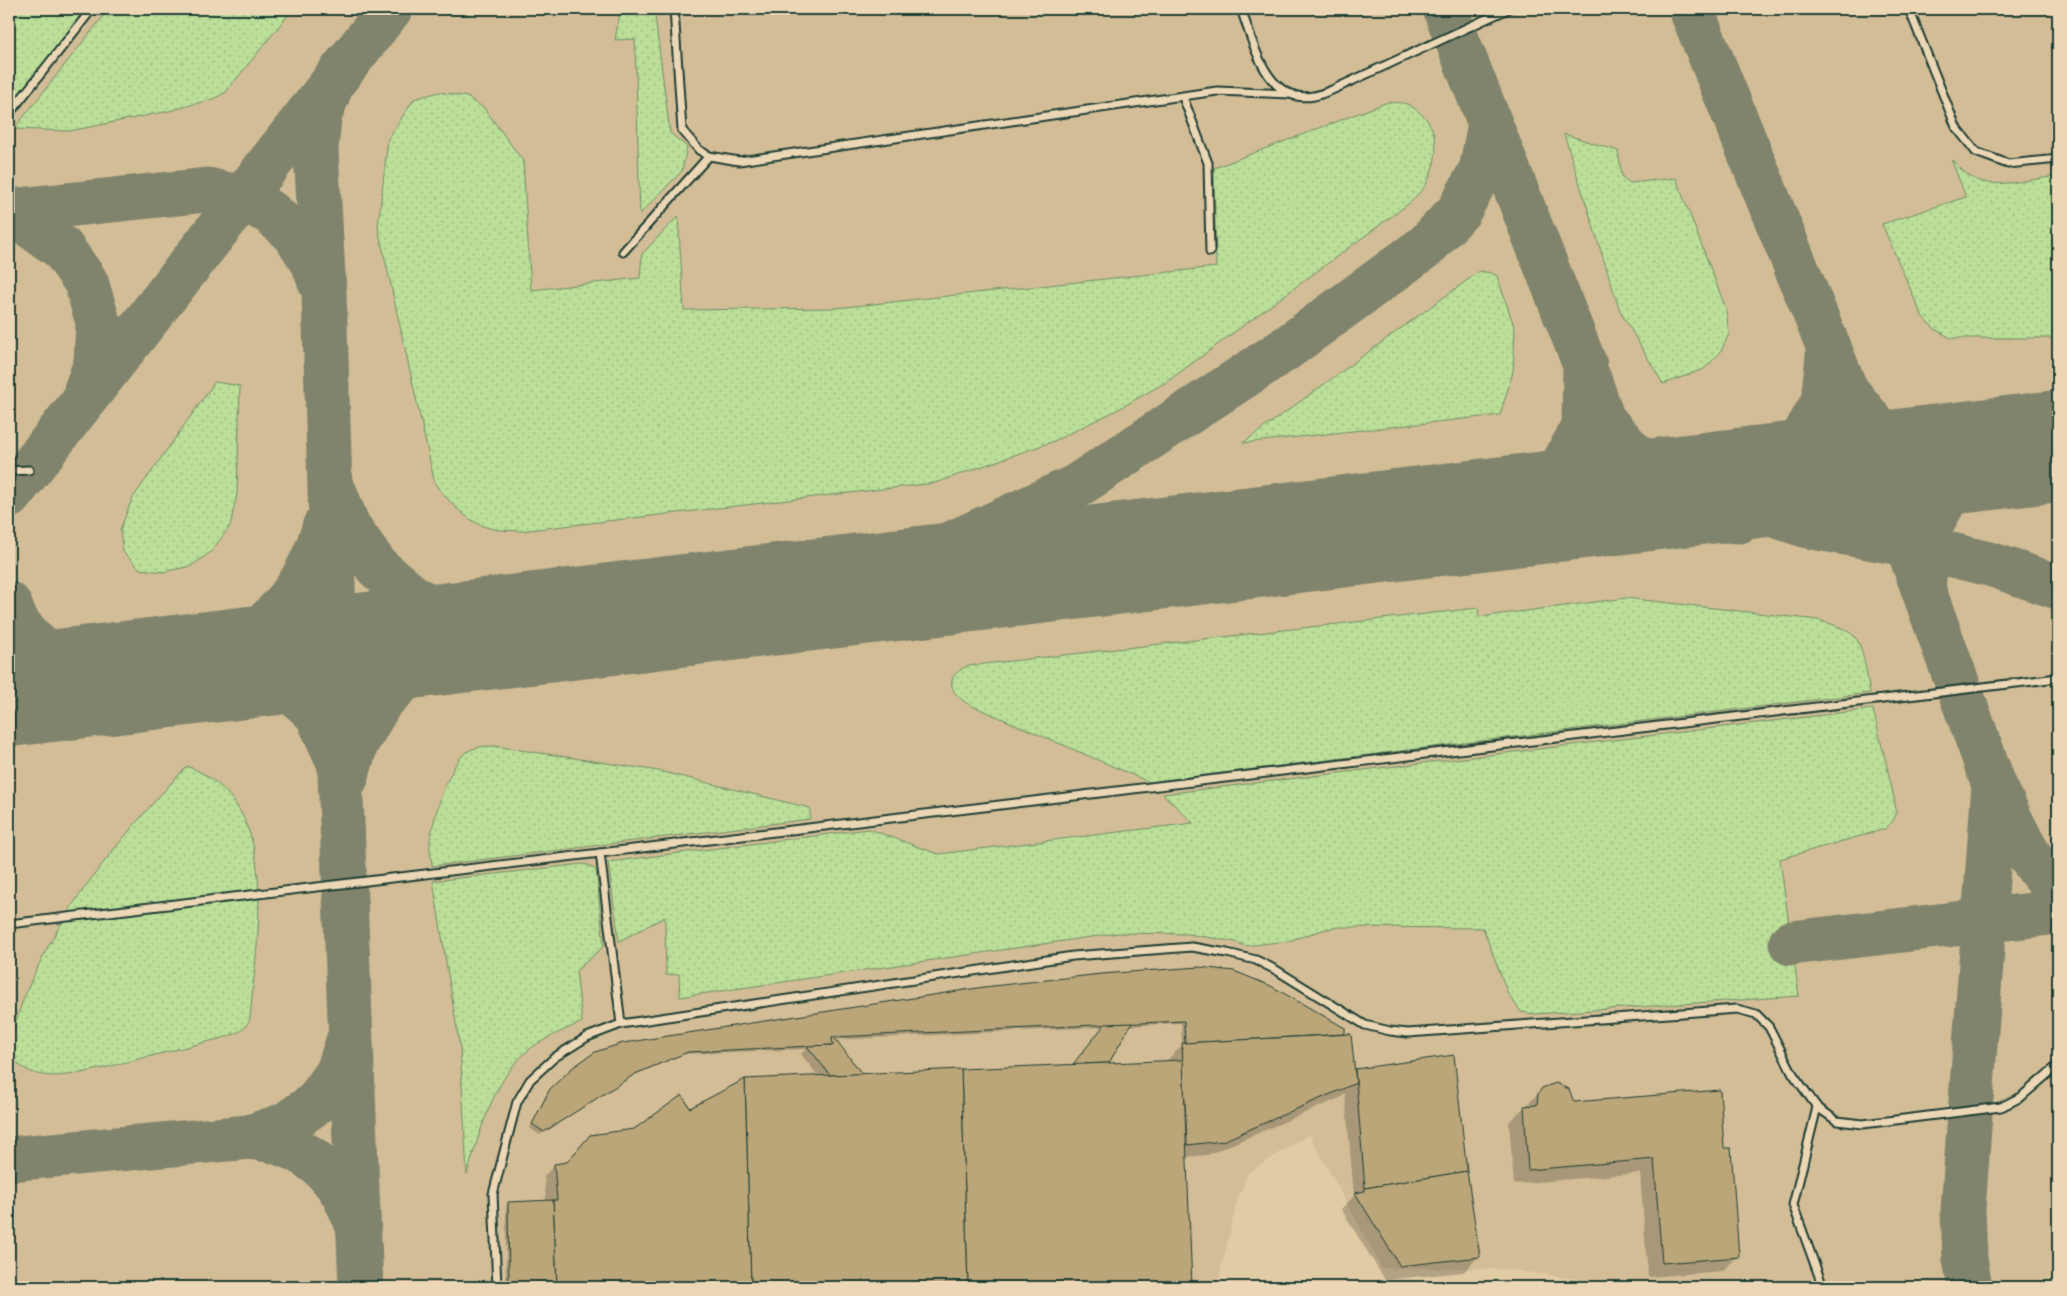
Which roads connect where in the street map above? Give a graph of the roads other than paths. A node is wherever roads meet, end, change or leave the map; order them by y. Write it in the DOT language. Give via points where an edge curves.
graph roads {
  1 [pos="92,9"];
  2 [pos="674,9"];
  3 [pos="1241,9"];
  4 [pos="1508,9"];
  5 [pos="1909,9"];
  6 [pos="1292,94"];
  7 [pos="1183,96"];
  8 [pos="9,114"];
  9 [pos="709,156"];
  10 [pos="2058,159"];
  11 [pos="624,252"];
  12 [pos="1210,252"];
  13 [pos="9,470"];
  14 [pos="29,470"];
  15 [pos="2058,678"];
  16 [pos="600,853"];
  17 [pos="9,924"];
  18 [pos="621,1024"];
  19 [pos="2058,1065"];
  20 [pos="1817,1107"];
  21 [pos="497,1287"];
  22 [pos="1823,1287"];
  1 -- 8 [label="lane"];
  2 -- 9 [label="lane" via="682,130 699,150"];
  3 -- 6 [label="lane" via="1262,67 1274,84"];
  4 -- 6 [label="lane" via="1332,90 1312,97"];
  5 -- 10 [label="lane" via="1956,127 1976,152 2008,164"];
  6 -- 7 [label="lane" via="1217,92"];
  7 -- 9 [label="lane" via="739,161"];
  7 -- 12 [label="lane" via="1208,163"];
  9 -- 11 [label="lane"];
  13 -- 14 [label="lane"];
  15 -- 16 [label="lane"];
  16 -- 17 [label="lane"];
  16 -- 18 [label="lane"];
  18 -- 20 [label="lane" via="1073,956 1192,947 1256,960 1365,1025 1390,1031 1408,1033 1737,1010 1756,1014 1769,1026 1793,1074"];
  18 -- 21 [label="lane" via="588,1037 555,1056 530,1080 517,1102 493,1194"];
  19 -- 20 [label="lane" via="2020,1097 2001,1107 1863,1124 1837,1121"];
  20 -- 22 [label="lane" via="1793,1205"];
}
